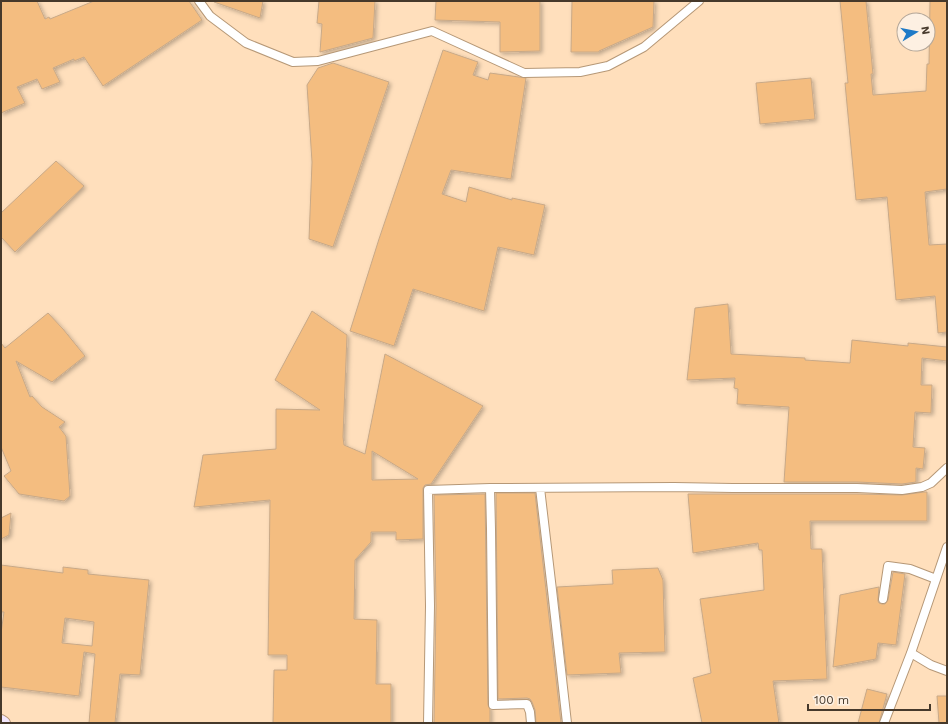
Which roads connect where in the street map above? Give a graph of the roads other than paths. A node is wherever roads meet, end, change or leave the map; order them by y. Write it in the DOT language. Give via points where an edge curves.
graph roads {
  1 [pos="198,1"];
  2 [pos="699,1"];
  3 [pos="947,468"];
  4 [pos="490,488"];
  5 [pos="540,488"];
  6 [pos="947,547"];
  7 [pos="936,579"];
  8 [pos="883,599"];
  9 [pos="911,653"];
  10 [pos="947,671"];
  11 [pos="1,722"];
  12 [pos="4,723"];
  13 [pos="428,723"];
  14 [pos="531,723"];
  15 [pos="566,723"];
  16 [pos="884,723"];
  1 -- 2 [label="street" via="210,16 246,43 293,62 318,61 432,31 524,73 580,72 608,66 644,47"];
  3 -- 5 [label="street" via="931,483 902,490"];
  4 -- 5 [label="street"];
  4 -- 13 [label="street" via="428,490"];
  4 -- 14 [label="street" via="493,705 527,704"];
  5 -- 15 [label="street"];
  6 -- 7 [label="street"];
  7 -- 8 [label="street" via="910,569 888,566"];
  7 -- 9 [label="street"];
  9 -- 10 [label="street"];
  9 -- 16 [label="street"];
  11 -- 12 [label="street"];
}
